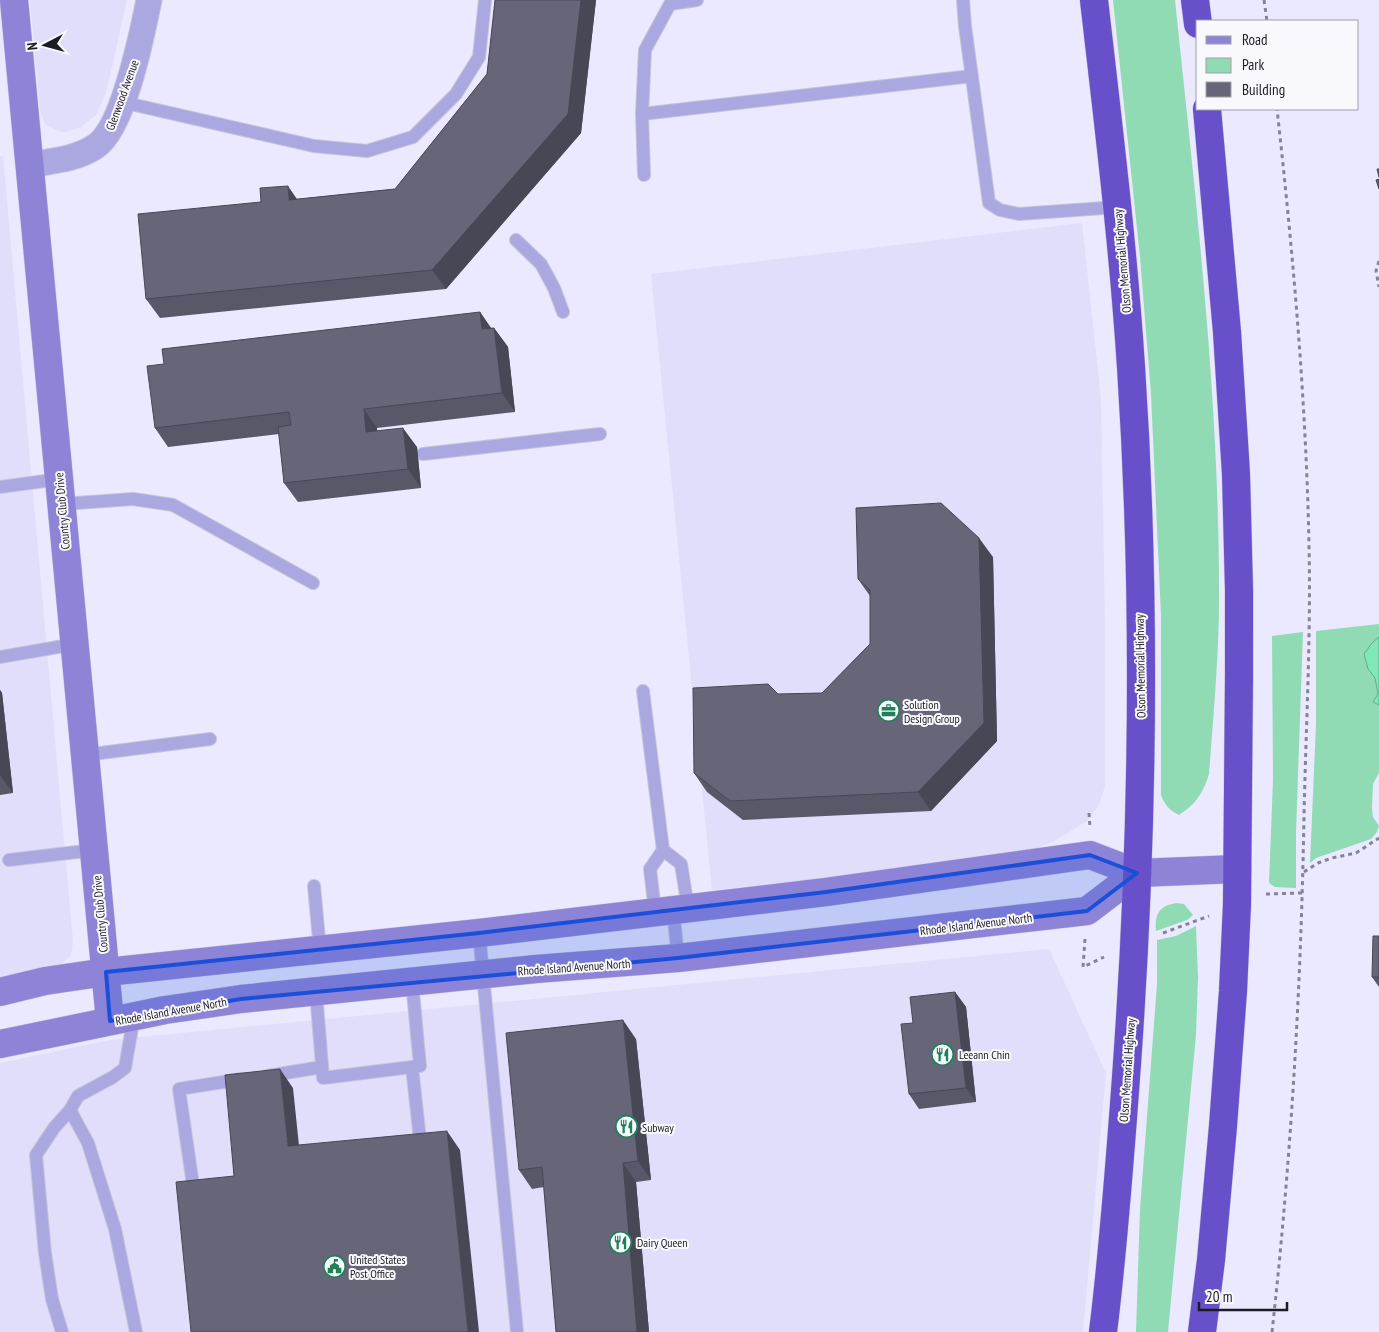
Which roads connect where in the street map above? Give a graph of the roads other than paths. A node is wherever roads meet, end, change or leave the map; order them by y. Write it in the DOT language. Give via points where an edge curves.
graph roads {
  1 [pos="14,0"];
  2 [pos="149,0"];
  3 [pos="485,0"];
  4 [pos="697,0"];
  5 [pos="963,0"];
  6 [pos="1094,0"];
  7 [pos="1195,0"];
  8 [pos="1198,20"];
  9 [pos="972,76"];
  10 [pos="122,102"];
  11 [pos="1207,110"];
  12 [pos="642,114"];
  13 [pos="30,165"];
  14 [pos="644,175"];
  15 [pos="1118,207"];
  16 [pos="516,240"];
  17 [pos="563,312"];
  18 [pos="600,434"];
  19 [pos="423,454"];
  20 [pos="0,487"];
  21 [pos="60,492"];
  22 [pos="313,583"];
  23 [pos="74,644"];
  24 [pos="0,657"];
  25 [pos="643,691"];
  26 [pos="210,739"];
  27 [pos="85,755"];
  28 [pos="94,850"];
  29 [pos="662,850"];
  30 [pos="9,860"];
  31 [pos="1237,869"];
  32 [pos="1137,873"];
  33 [pos="314,886"];
  34 [pos="672,909"];
  35 [pos="479,933"];
  36 [pos="320,950"];
  37 [pos="678,958"];
  38 [pos="106,972"];
  39 [pos="484,975"];
  40 [pos="412,982"];
  41 [pos="0,992"];
  42 [pos="316,992"];
  43 [pos="122,1019"];
  44 [pos="0,1044"];
  45 [pos="412,1067"];
  46 [pos="322,1068"];
  47 [pos="70,1110"];
  48 [pos="421,1154"];
  49 [pos="192,1178"];
  50 [pos="62,1332"];
  51 [pos="136,1332"];
  52 [pos="517,1332"];
  53 [pos="1103,1332"];
  54 [pos="1202,1332"];
  1 -- 13 [label="street, Country Club Drive"];
  2 -- 10 [label="street, Glenwood Avenue" via="139,48"];
  3 -- 10 [label="lane" via="479,57 456,94 413,137 367,151 314,146"];
  4 -- 12 [label="lane" via="670,4 645,50"];
  5 -- 9 [label="lane"];
  6 -- 15 [label="highway, Olson Memorial Highway"];
  7 -- 8 [label="highway"];
  9 -- 12 [label="lane"];
  9 -- 15 [label="lane" via="989,202 1000,210 1019,214"];
  10 -- 13 [label="street, Glenwood Avenue" via="114,124 98,146 69,157"];
  11 -- 31 [label="highway" via="1236,474 1239,590"];
  12 -- 14 [label="lane"];
  13 -- 21 [label="street, Country Club Drive"];
  15 -- 32 [label="highway, Olson Memorial Highway" via="1131,368 1139,565 1141,762"];
  16 -- 17 [label="lane" via="541,264"];
  18 -- 19 [label="lane"];
  20 -- 21 [label="lane"];
  21 -- 22 [label="lane" via="173,505"];
  21 -- 23 [label="street, Country Club Drive"];
  23 -- 24 [label="lane"];
  23 -- 27 [label="street, Country Club Drive"];
  25 -- 29 [label="lane"];
  26 -- 27 [label="lane"];
  27 -- 28 [label="street, Country Club Drive"];
  28 -- 30 [label="lane"];
  28 -- 38 [label="street, Country Club Drive"];
  29 -- 34 [label="lane" via="650,869"];
  29 -- 34 [label="lane" via="682,864"];
  31 -- 32 [label="street"];
  31 -- 54 [label="highway" via="1224,1116"];
  32 -- 34 [label="street" via="1090,855 826,892"];
  32 -- 37 [label="street, Rhode Island Avenue North" via="1086,911"];
  32 -- 53 [label="highway, Olson Memorial Highway" via="1113,1253"];
  33 -- 36 [label="lane"];
  34 -- 35 [label="street"];
  34 -- 37 [label="lane"];
  35 -- 36 [label="street"];
  35 -- 39 [label="lane"];
  36 -- 38 [label="street"];
  37 -- 39 [label="street, Rhode Island Avenue North"];
  38 -- 41 [label="street"];
  38 -- 43 [label="street, Country Club Drive"];
  39 -- 40 [label="street, Rhode Island Avenue North"];
  39 -- 52 [label="lane"];
  40 -- 42 [label="street, Rhode Island Avenue North"];
  40 -- 45 [label="lane" via="420,1066"];
  42 -- 43 [label="street, Rhode Island Avenue North" via="241,999"];
  42 -- 46 [label="lane"];
  43 -- 44 [label="street, Rhode Island Avenue North"];
  43 -- 47 [label="lane" via="126,1068 78,1096"];
  45 -- 46 [label="lane" via="323,1078"];
  45 -- 48 [label="lane"];
  46 -- 49 [label="lane" via="179,1089"];
  47 -- 50 [label="lane" via="36,1156 45,1253 52,1299"];
  47 -- 51 [label="lane" via="88,1143 115,1230"];
}
